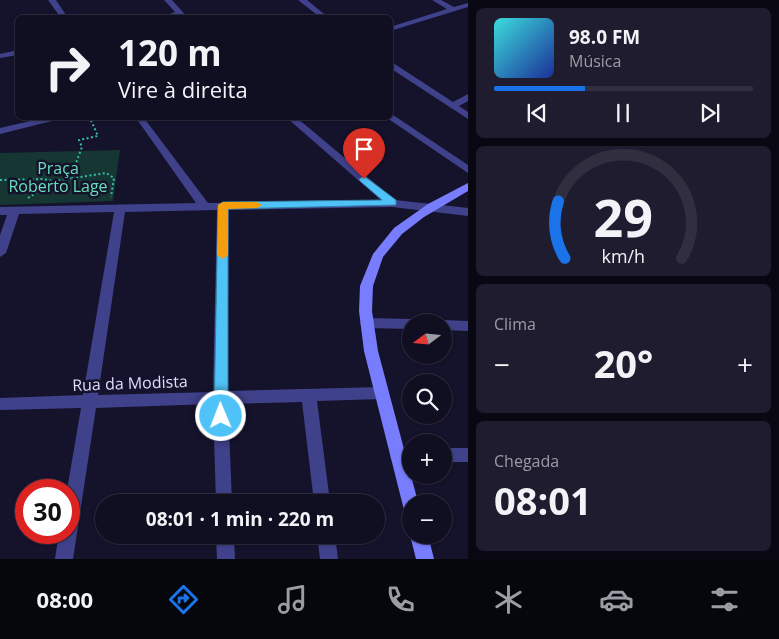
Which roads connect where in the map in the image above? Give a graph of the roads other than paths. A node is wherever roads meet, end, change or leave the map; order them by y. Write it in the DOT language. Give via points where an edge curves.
graph roads {
  1 [pos="52,0"];
  2 [pos="168,0"];
  3 [pos="302,0"];
  4 [pos="436,0"];
  5 [pos="468,5"];
  6 [pos="454,10"];
  7 [pos="63,15"];
  8 [pos="183,15"];
  9 [pos="322,15"];
  10 [pos="393,28"];
  11 [pos="15,53"];
  12 [pos="0,56"];
  13 [pos="393,66"];
  14 [pos="468,98"];
  15 [pos="452,106"];
  16 [pos="468,116"];
  17 [pos="393,118"];
  18 [pos="45,120"];
  19 [pos="141,120"];
  20 [pos="294,120"];
  21 [pos="0,131"];
  22 [pos="468,170"];
  23 [pos="468,186"];
  24 [pos="392,203"];
  25 [pos="223,205"];
  26 [pos="204,206"];
  27 [pos="120,208"];
  28 [pos="430,208"];
  29 [pos="0,211"];
  30 [pos="14,211"];
  31 [pos="468,212"];
  32 [pos="0,253"];
  33 [pos="367,323"];
  34 [pos="402,324"];
  35 [pos="452,325"];
  36 [pos="468,326"];
  37 [pos="382,394"];
  38 [pos="309,396"];
  39 [pos="220,398"];
  40 [pos="88,402"];
  41 [pos="0,404"];
  42 [pos="402,448"];
  43 [pos="452,455"];
  44 [pos="468,455"];
  45 [pos="76,479"];
  46 [pos="224,494"];
  47 [pos="321,494"];
  48 [pos="66,544"];
  49 [pos="225,544"];
  50 [pos="328,544"];
  51 [pos="421,544"];
  52 [pos="64,559"];
  53 [pos="226,559"];
  54 [pos="330,559"];
  55 [pos="425,559"];
  1 -- 7 [label="street"];
  2 -- 8 [label="street"];
  3 -- 9 [label="street"];
  4 -- 6 [label="street"];
  5 -- 6 [label="street"];
  6 -- 10 [label="street"];
  11 -- 12 [label="street"];
  13 -- 15 [label="street"];
  14 -- 15 [label="street"];
  15 -- 16 [label="street"];
  17 -- 22 [label="street"];
  18 -- 21 [label="street"];
  19 -- 26 [label="street"];
  20 -- 24 [label="street"];
  23 -- 28 [label="main road"];
  24 -- 25 [label="street"];
  24 -- 28 [label="street"];
  25 -- 26 [label="street"];
  25 -- 39 [label="street"];
  26 -- 27 [label="street"];
  27 -- 30 [label="street"];
  27 -- 40 [label="street"];
  28 -- 31 [label="street"];
  28 -- 33 [label="main road" via="398,230 370,271 365,297"];
  29 -- 30 [label="street"];
  30 -- 32 [label="street"];
  33 -- 34 [label="street"];
  33 -- 37 [label="main road"];
  35 -- 36 [label="street"];
  37 -- 38 [label="street, Rua da Modista"];
  37 -- 42 [label="main road"];
  38 -- 39 [label="street, Rua da Modista"];
  38 -- 47 [label="street"];
  39 -- 40 [label="street, Rua da Modista"];
  39 -- 46 [label="street"];
  40 -- 41 [label="street, Rua da Modista"];
  40 -- 45 [label="street"];
  43 -- 44 [label="street"];
  48 -- 52 [label="street"];
  49 -- 53 [label="street"];
  50 -- 54 [label="street"];
  51 -- 55 [label="main road"];
}
